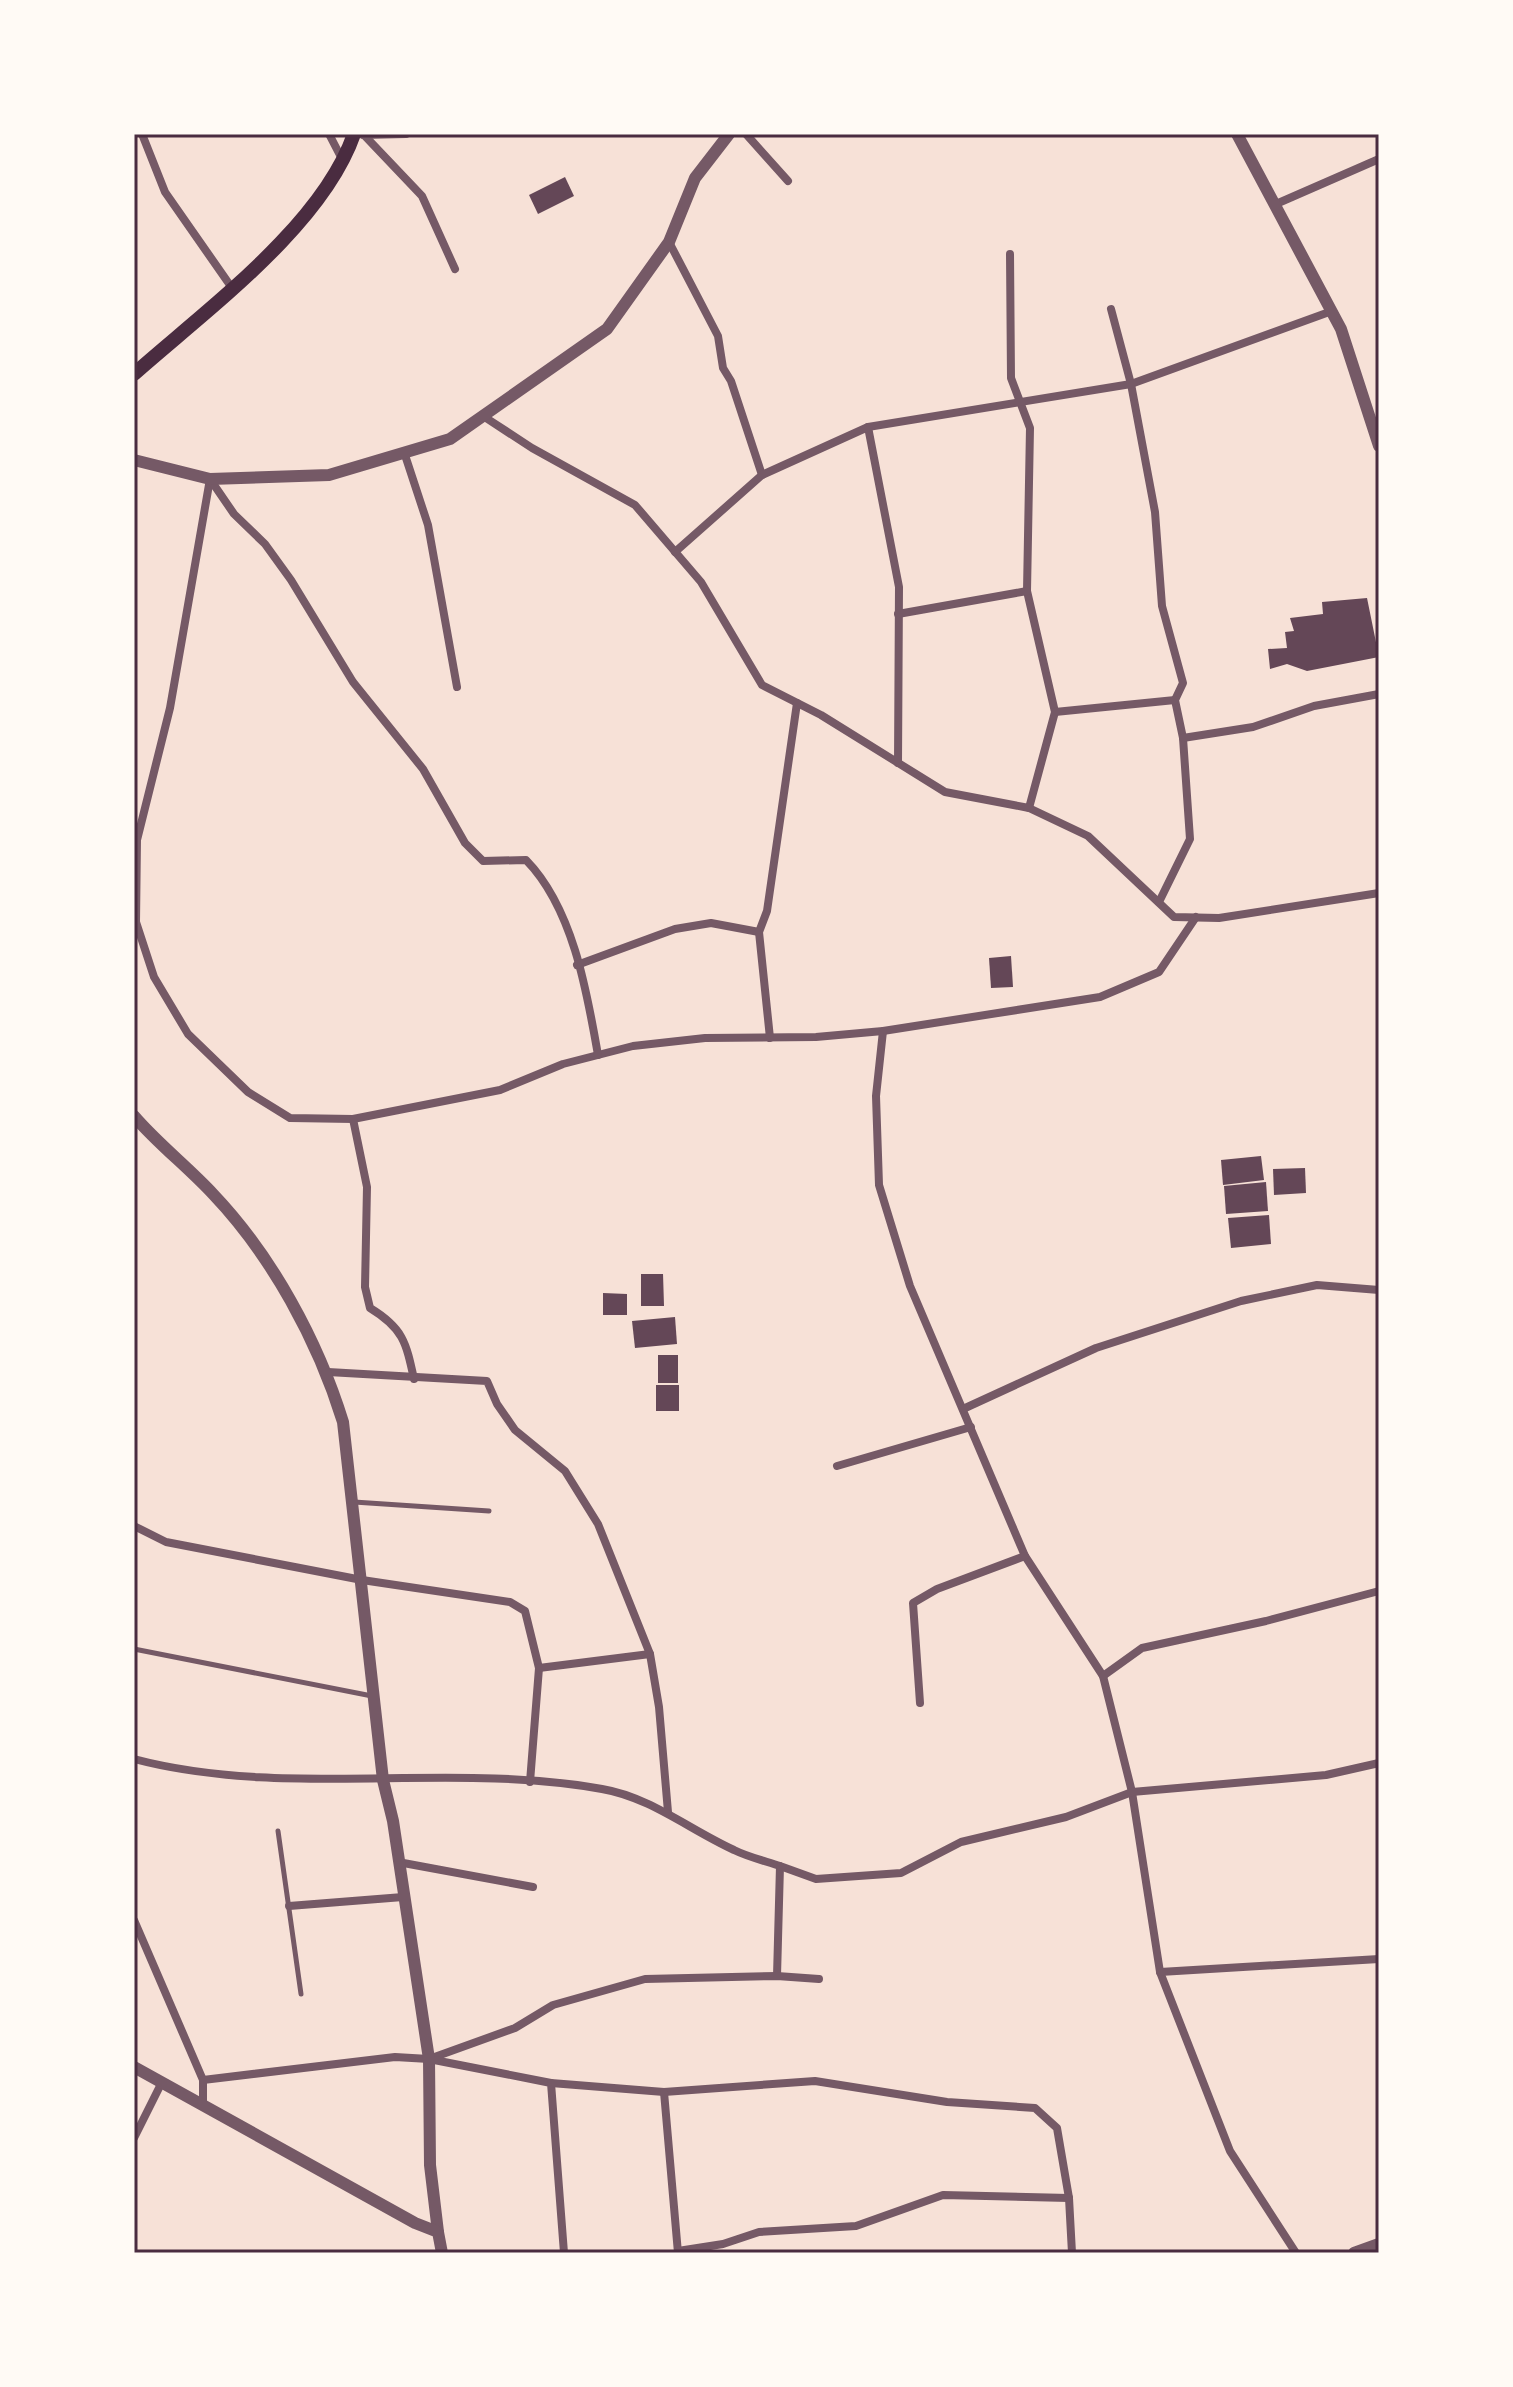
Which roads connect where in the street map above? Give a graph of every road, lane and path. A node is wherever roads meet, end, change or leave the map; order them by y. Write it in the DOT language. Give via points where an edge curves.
graph roads {
  1 [pos="142,134"];
  2 [pos="329,134"];
  3 [pos="356,134"];
  4 [pos="406,134"];
  5 [pos="729,134"];
  6 [pos="746,134"];
  7 [pos="1237,134"];
  8 [pos="364,135"];
  9 [pos="1379,159"];
  10 [pos="344,163"];
  11 [pos="788,181"];
  12 [pos="1276,204"];
  13 [pos="669,242"];
  14 [pos="1010,254"];
  15 [pos="455,269"];
  16 [pos="232,288"];
  17 [pos="1111,309"];
  18 [pos="1332,311"];
  19 [pos="134,374"];
  20 [pos="1131,384"];
  21 [pos="1018,402"];
  22 [pos="483,416"];
  23 [pos="868,427"];
  24 [pos="1379,446"];
  25 [pos="404,452"];
  26 [pos="134,460"];
  27 [pos="762,475"];
  28 [pos="210,479"];
  29 [pos="675,552"];
  30 [pos="1027,591"];
  31 [pos="898,614"];
  32 [pos="457,687"];
  33 [pos="1379,694"];
  34 [pos="1175,700"];
  35 [pos="797,703"];
  36 [pos="1055,712"];
  37 [pos="1183,738"];
  38 [pos="898,763"];
  39 [pos="1029,808"];
  40 [pos="1379,893"];
  41 [pos="1159,902"];
  42 [pos="1196,917"];
  43 [pos="759,932"];
  44 [pos="577,965"];
  45 [pos="883,1031"];
  46 [pos="770,1038"];
  47 [pos="598,1055"];
  48 [pos="134,1116"];
  49 [pos="353,1119"];
  50 [pos="1379,1290"];
  51 [pos="328,1372"];
  52 [pos="414,1379"];
  53 [pos="963,1409"];
  54 [pos="971,1427"];
  55 [pos="837,1466"];
  56 [pos="353,1502"];
  57 [pos="489,1511"];
  58 [pos="134,1526"];
  59 [pos="1025,1556"];
  60 [pos="362,1580"];
  61 [pos="1379,1591"];
  62 [pos="134,1649"];
  63 [pos="650,1654"];
  64 [pos="539,1668"];
  65 [pos="1103,1676"];
  66 [pos="374,1696"];
  67 [pos="920,1703"];
  68 [pos="134,1759"];
  69 [pos="1379,1763"];
  70 [pos="383,1780"];
  71 [pos="530,1782"];
  72 [pos="1132,1792"];
  73 [pos="668,1812"];
  74 [pos="278,1831"];
  75 [pos="398,1862"];
  76 [pos="780,1866"];
  77 [pos="533,1887"];
  78 [pos="403,1897"];
  79 [pos="289,1906"];
  80 [pos="134,1920"];
  81 [pos="1379,1959"];
  82 [pos="1160,1972"];
  83 [pos="777,1976"];
  84 [pos="819,1979"];
  85 [pos="301,1994"];
  86 [pos="429,2059"];
  87 [pos="134,2067"];
  88 [pos="203,2080"];
  89 [pos="162,2082"];
  90 [pos="551,2083"];
  91 [pos="664,2092"];
  92 [pos="203,2105"];
  93 [pos="134,2138"];
  94 [pos="1069,2198"];
  95 [pos="438,2232"];
  96 [pos="1379,2244"];
  97 [pos="678,2252"];
  98 [pos="442,2253"];
  99 [pos="564,2253"];
  100 [pos="1072,2253"];
  101 [pos="1296,2253"];
  102 [pos="1354,2253"];
  1 -- 16 [label="street" via="165,192"];
  2 -- 10 [label="street"];
  3 -- 8 [label="street"];
  3 -- 10 [label="main road"];
  4 -- 8 [label="street"];
  5 -- 13 [label="street" via="695,178"];
  6 -- 11 [label="street"];
  7 -- 12 [label="street"];
  8 -- 15 [label="street" via="422,196"];
  9 -- 12 [label="street"];
  10 -- 16 [label="main road" via="276,248"];
  12 -- 18 [label="street"];
  13 -- 22 [label="street" via="607,329"];
  13 -- 27 [label="street" via="718,336 723,368"];
  14 -- 21 [label="street" via="1011,378"];
  16 -- 19 [label="main road"];
  17 -- 20 [label="street"];
  18 -- 20 [label="street"];
  18 -- 24 [label="street"];
  20 -- 21 [label="street"];
  20 -- 34 [label="street" via="1155,512 1162,606 1183,683"];
  21 -- 23 [label="street"];
  21 -- 30 [label="street" via="1030,428"];
  22 -- 25 [label="street" via="450,439"];
  22 -- 29 [label="street" via="635,505"];
  23 -- 27 [label="street"];
  23 -- 31 [label="street" via="899,587"];
  25 -- 28 [label="street" via="329,475"];
  25 -- 32 [label="street" via="428,525"];
  26 -- 28 [label="street"];
  27 -- 29 [label="street"];
  28 -- 44 [label="street" via="234,514 265,544 353,682 423,769 465,843 483,861 526,860 542,876"];
  28 -- 49 [label="street" via="170,708 137,840 136,922 154,977 188,1034 248,1092 290,1118"];
  29 -- 35 [label="street" via="701,582 762,685"];
  30 -- 31 [label="street"];
  30 -- 36 [label="street"];
  31 -- 38 [label="street"];
  33 -- 37 [label="street" via="1314,706 1253,727"];
  34 -- 36 [label="street"];
  34 -- 37 [label="street"];
  35 -- 38 [label="street"];
  35 -- 43 [label="street" via="767,911"];
  36 -- 39 [label="street"];
  37 -- 41 [label="street" via="1190,839"];
  38 -- 39 [label="street" via="945,792"];
  39 -- 41 [label="street" via="1088,836"];
  40 -- 42 [label="street"];
  41 -- 42 [label="street" via="1174,917"];
  42 -- 45 [label="street" via="1159,972 1100,997"];
  43 -- 44 [label="street" via="711,923 687,927"];
  43 -- 46 [label="street"];
  44 -- 47 [label="street"];
  45 -- 46 [label="street"];
  45 -- 53 [label="street" via="876,1096 879,1185 910,1286"];
  46 -- 47 [label="street" via="705,1038"];
  47 -- 49 [label="street" via="500,1090"];
  48 -- 51 [label="street" via="215,1195 263,1255"];
  49 -- 52 [label="street" via="367,1187 365,1287 370,1308 395,1323"];
  50 -- 53 [label="street" via="1317,1285 1241,1301 1096,1348"];
  51 -- 52 [label="street"];
  51 -- 56 [label="street" via="343,1422"];
  52 -- 63 [label="street" via="487,1381 515,1430 565,1471 598,1524"];
  53 -- 54 [label="street"];
  54 -- 55 [label="street"];
  54 -- 59 [label="street"];
  56 -- 57 [label="lane"];
  56 -- 60 [label="street"];
  58 -- 60 [label="street" via="166,1542"];
  59 -- 65 [label="street"];
  59 -- 67 [label="street" via="913,1603"];
  60 -- 64 [label="street" via="510,1602 525,1611"];
  60 -- 66 [label="street"];
  61 -- 65 [label="street" via="1142,1648"];
  62 -- 66 [label="lane"];
  63 -- 64 [label="street"];
  63 -- 73 [label="street"];
  64 -- 71 [label="street"];
  65 -- 72 [label="street"];
  66 -- 70 [label="street"];
  68 -- 70 [label="street" via="247,1775"];
  69 -- 72 [label="street" via="1326,1775"];
  70 -- 71 [label="street" via="438,1776"];
  70 -- 75 [label="street"];
  71 -- 73 [label="street" via="604,1789"];
  72 -- 76 [label="street" via="1066,1817 961,1842 901,1873 816,1879"];
  72 -- 82 [label="street"];
  73 -- 76 [label="street" via="737,1852"];
  74 -- 79 [label="lane"];
  75 -- 77 [label="street"];
  75 -- 78 [label="street"];
  76 -- 83 [label="street"];
  78 -- 79 [label="street"];
  78 -- 86 [label="street"];
  79 -- 85 [label="lane"];
  80 -- 88 [label="street"];
  81 -- 82 [label="street"];
  82 -- 101 [label="street" via="1230,2151"];
  83 -- 84 [label="street"];
  83 -- 86 [label="street" via="645,1979 553,2005 515,2028"];
  86 -- 88 [label="street" via="395,2057"];
  86 -- 90 [label="street"];
  86 -- 95 [label="street" via="430,2165"];
  87 -- 89 [label="street"];
  88 -- 92 [label="street"];
  89 -- 92 [label="street"];
  89 -- 93 [label="street"];
  90 -- 91 [label="street"];
  90 -- 99 [label="street"];
  91 -- 94 [label="street" via="815,2081 947,2102 1035,2108 1057,2128"];
  91 -- 97 [label="street"];
  92 -- 95 [label="street"];
  94 -- 97 [label="street" via="943,2195 856,2226 759,2232"];
  94 -- 100 [label="street"];
  95 -- 98 [label="street"];
  96 -- 102 [label="street"];
}
